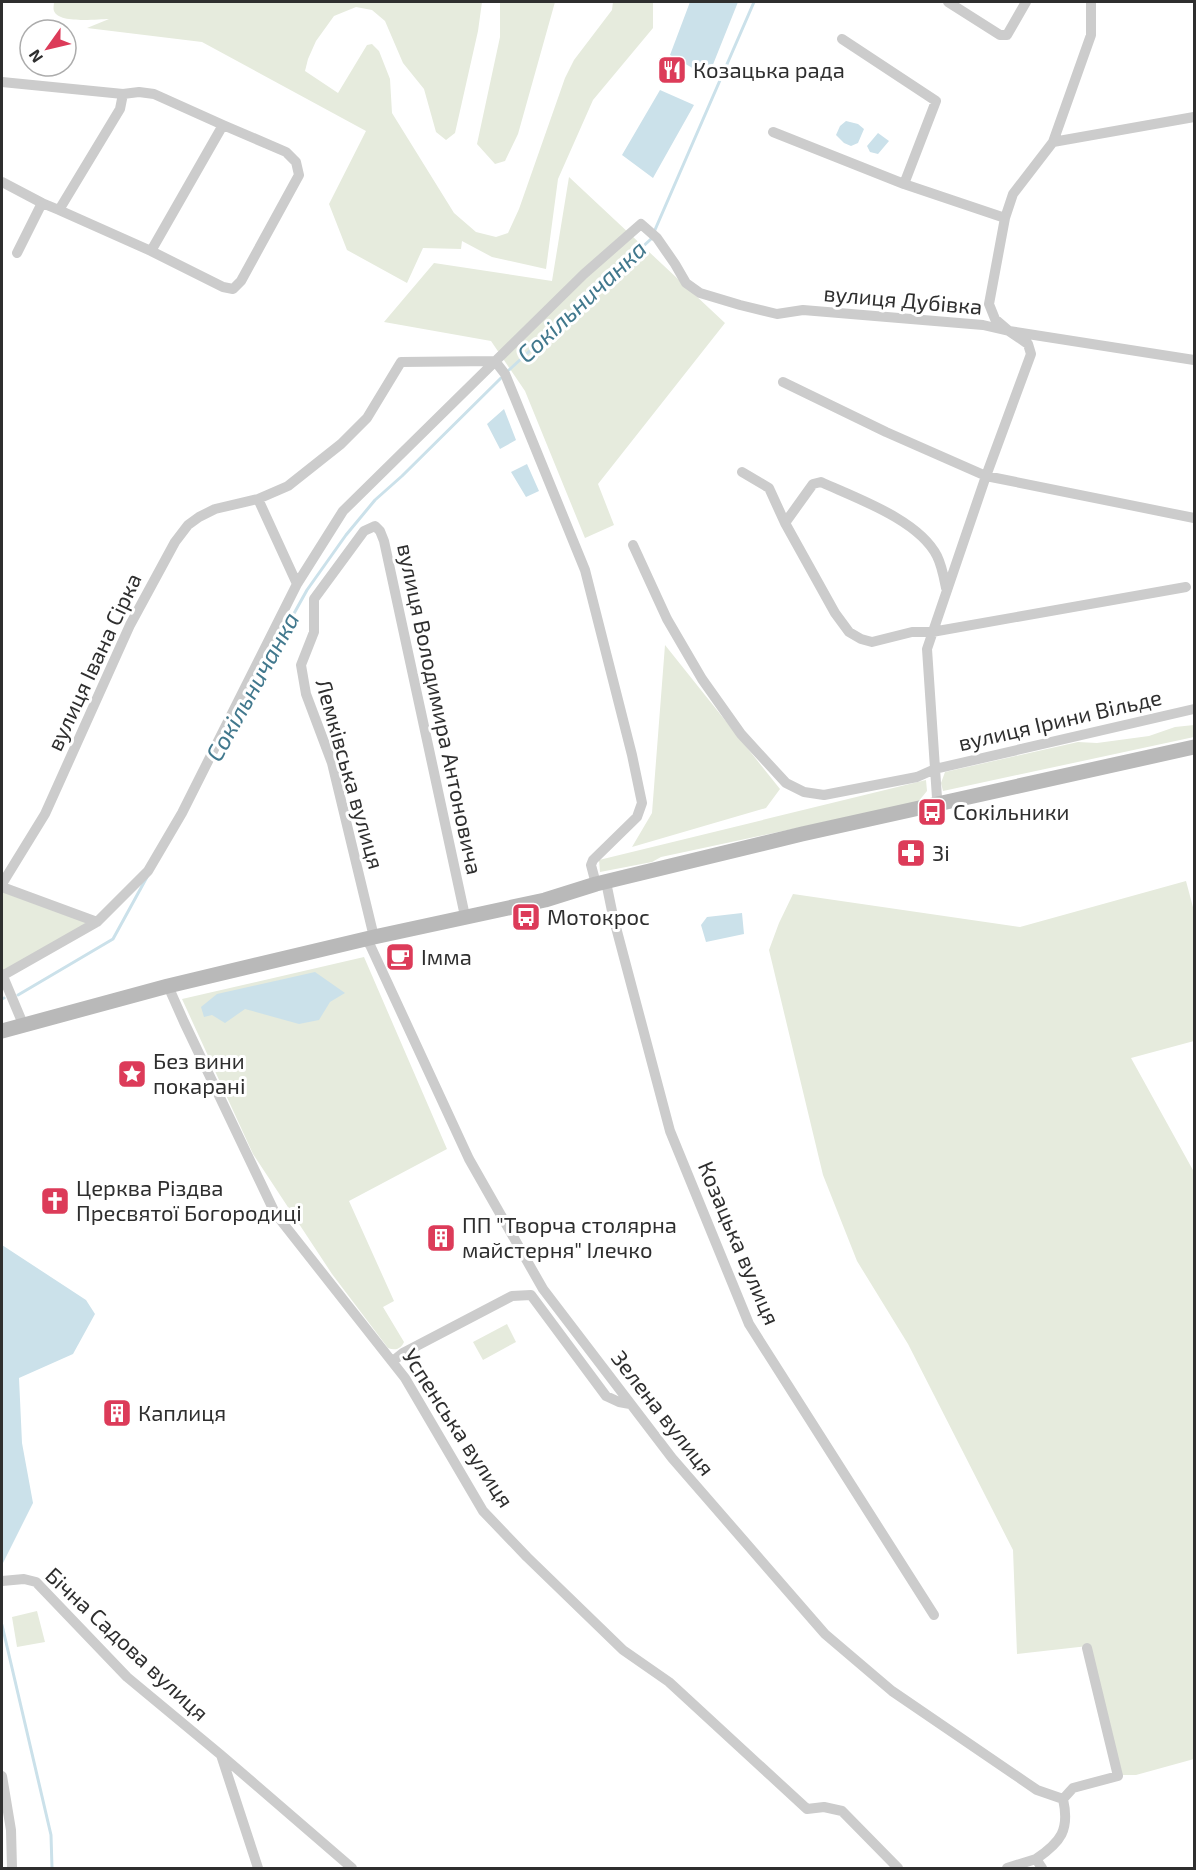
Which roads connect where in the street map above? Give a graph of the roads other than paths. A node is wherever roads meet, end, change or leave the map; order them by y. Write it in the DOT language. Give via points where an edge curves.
graph roads {
  1 [pos="948,2"];
  2 [pos="1026,2"];
  3 [pos="1091,2"];
  4 [pos="842,39"];
  5 [pos="2,82"];
  6 [pos="123,94"];
  7 [pos="1194,117"];
  8 [pos="223,125"];
  9 [pos="773,132"];
  10 [pos="1053,142"];
  11 [pos="2,182"];
  12 [pos="904,184"];
  13 [pos="42,203"];
  14 [pos="60,210"];
  15 [pos="1005,218"];
  16 [pos="151,251"];
  17 [pos="17,253"];
  18 [pos="1009,331"];
  19 [pos="1194,360"];
  20 [pos="495,361"];
  21 [pos="783,382"];
  22 [pos="742,472"];
  23 [pos="986,476"];
  24 [pos="258,499"];
  25 [pos="1194,518"];
  26 [pos="785,523"];
  27 [pos="364,531"];
  28 [pos="633,545"];
  29 [pos="297,584"];
  30 [pos="1186,587"];
  31 [pos="946,589"];
  32 [pos="932,632"];
  33 [pos="1194,709"];
  34 [pos="1194,747"];
  35 [pos="935,769"];
  36 [pos="935,805"];
  37 [pos="601,884"];
  38 [pos="2,886"];
  39 [pos="465,916"];
  40 [pos="96,922"];
  41 [pos="369,938"];
  42 [pos="2,975"];
  43 [pos="168,986"];
  44 [pos="23,1024"];
  45 [pos="2,1031"];
  46 [pos="543,1289"];
  47 [pos="531,1294"];
  48 [pos="393,1361"];
  49 [pos="630,1404"];
  50 [pos="2,1581"];
  51 [pos="934,1615"];
  52 [pos="1087,1648"];
  53 [pos="221,1755"];
  54 [pos="2,1776"];
  55 [pos="1064,1799"];
  56 [pos="1039,1864"];
  57 [pos="347,1867"];
  58 [pos="12,1869"];
  59 [pos="258,1869"];
  60 [pos="898,1869"];
  61 [pos="1007,1869"];
  1 -- 2 [label="street" via="1000,35 1007,35"];
  3 -- 10 [label="street" via="1091,35"];
  4 -- 12 [label="street" via="936,101"];
  5 -- 6 [label="street"];
  6 -- 8 [label="street" via="154,94"];
  6 -- 14 [label="street" via="120,109"];
  7 -- 10 [label="street"];
  8 -- 16 [label="street"];
  8 -- 16 [label="street" via="286,152 296,162 299,175 241,280 233,289 223,287"];
  9 -- 12 [label="street"];
  10 -- 15 [label="street" via="1013,194"];
  11 -- 13 [label="street"];
  12 -- 15 [label="street"];
  13 -- 14 [label="street"];
  13 -- 17 [label="street"];
  14 -- 16 [label="street"];
  15 -- 18 [label="street" via="989,304 994,319"];
  18 -- 19 [label="street, вулиця Дубівка"];
  18 -- 20 [label="street, вулиця Дубівка" via="983,325 803,310 777,314 740,305 700,293 686,283 655,236 641,224"];
  18 -- 23 [label="street" via="1028,344 1031,354"];
  20 -- 24 [label="street, вулиця Івана Сірка" via="401,362 367,418 341,444 288,486"];
  20 -- 29 [label="street" via="344,512"];
  20 -- 37 [label="street, Козацька вулиця" via="505,374 585,570 642,803 637,817 593,860 591,865"];
  21 -- 23 [label="street"];
  22 -- 26 [label="street" via="769,488"];
  23 -- 25 [label="street"];
  23 -- 31 [label="street"];
  24 -- 29 [label="street"];
  24 -- 38 [label="street, вулиця Івана Сірка" via="199,517 175,542 130,625 45,814"];
  26 -- 31 [label="street" via="813,484 821,482 912,527 938,556"];
  26 -- 32 [label="street" via="849,633 872,642 912,632"];
  27 -- 39 [label="street, вулиця Володимира Антоновича" via="375,526 384,541"];
  27 -- 41 [label="street, Лемківська вулиця" via="314,599 314,632 301,665 306,694 332,762"];
  28 -- 35 [label="street, вулиця Ірини Вільде" via="667,619 702,679 741,735 786,783 804,792 824,795 917,777"];
  29 -- 40 [label="street" via="182,813 148,871"];
  30 -- 32 [label="street"];
  31 -- 32 [label="street"];
  32 -- 35 [label="street" via="927,648"];
  33 -- 35 [label="street, вулиця Ірини Вільде"];
  34 -- 36 [label="main road"];
  35 -- 36 [label="street"];
  36 -- 37 [label="main road"];
  37 -- 39 [label="main road"];
  37 -- 51 [label="street, Козацька вулиця" via="610,905 670,1131 749,1324"];
  38 -- 40 [label="street, вулиця Івана Сірка"];
  39 -- 41 [label="main road"];
  40 -- 42 [label="street"];
  41 -- 43 [label="main road"];
  41 -- 46 [label="street, Зелена вулиця" via="468,1159"];
  42 -- 44 [label="street"];
  43 -- 44 [label="main road"];
  43 -- 48 [label="street, Успенська вулиця" via="275,1213"];
  44 -- 45 [label="main road"];
  46 -- 47 [label="street"];
  46 -- 49 [label="street, Зелена вулиця"];
  47 -- 48 [label="street" via="512,1296"];
  47 -- 49 [label="street" via="606,1396"];
  48 -- 60 [label="street, Успенська вулиця" via="483,1511 527,1557 623,1650 669,1682 807,1809 842,1811"];
  49 -- 55 [label="street, Зелена вулиця" via="825,1634 892,1691 1036,1790"];
  50 -- 53 [label="street, Бічна Садова вулиця" via="36,1582 127,1677"];
  52 -- 55 [label="street" via="1118,1776 1073,1788"];
  53 -- 57 [label="street, Бічна Садова вулиця"];
  53 -- 59 [label="street"];
  54 -- 58 [label="street" via="11,1830"];
  55 -- 56 [label="street" via="1064,1833"];
  56 -- 61 [label="street"];
}
